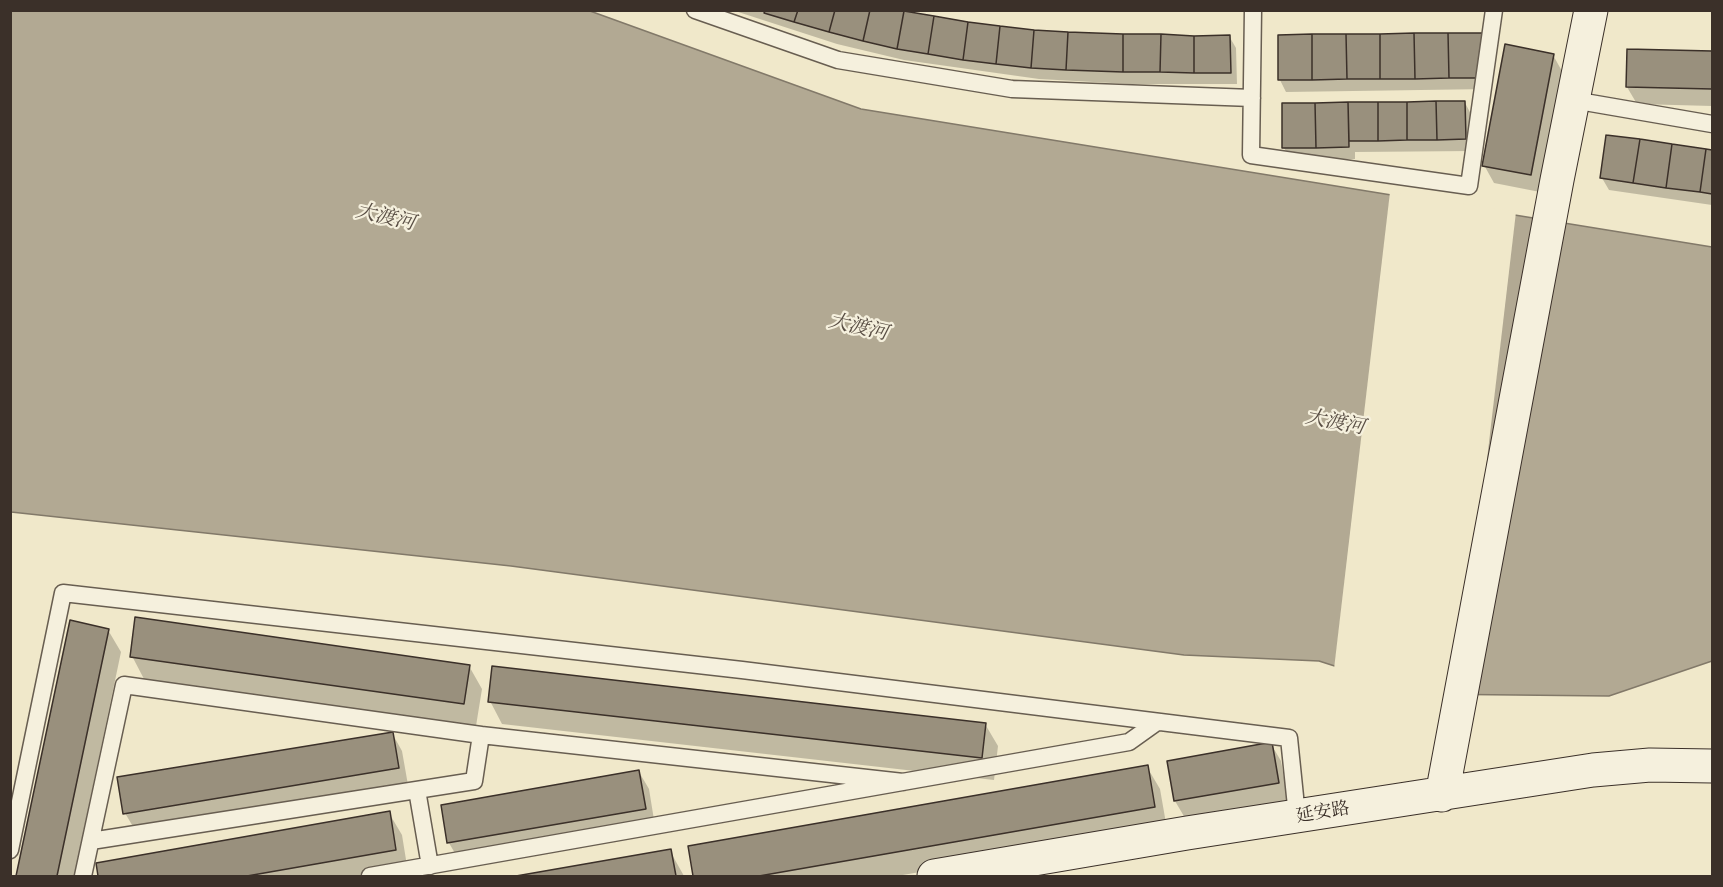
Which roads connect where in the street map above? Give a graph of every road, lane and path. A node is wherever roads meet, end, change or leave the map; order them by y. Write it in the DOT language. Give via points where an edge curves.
graph roads {
  1 [pos="695,10"];
  2 [pos="1253,10"];
  3 [pos="1494,10"];
  4 [pos="1591,10"];
  5 [pos="1252,98"];
  6 [pos="1573,100"];
  7 [pos="1713,124"];
  8 [pos="1158,722"];
  9 [pos="482,735"];
  10 [pos="1713,766"];
  11 [pos="903,782"];
  12 [pos="417,790"];
  13 [pos="1442,795"];
  14 [pos="1297,816"];
  15 [pos="91,841"];
  16 [pos="10,850"];
  17 [pos="430,866"];
  18 [pos="83,876"];
  19 [pos="370,876"];
  20 [pos="934,876"];
  1 -- 5 [label="lane" via="838,60 1012,89"];
  2 -- 5 [label="lane"];
  3 -- 5 [label="lane" via="1469,186 1251,155"];
  4 -- 6 [label="main road"];
  6 -- 7 [label="lane"];
  6 -- 13 [label="main road"];
  8 -- 11 [label="lane" via="1129,742"];
  8 -- 14 [label="lane" via="1289,738"];
  8 -- 16 [label="lane" via="63,593"];
  9 -- 11 [label="lane"];
  9 -- 12 [label="lane" via="474,781"];
  9 -- 15 [label="lane" via="124,685"];
  10 -- 13 [label="main road, 延安路" via="1650,765 1593,770"];
  11 -- 17 [label="lane"];
  12 -- 15 [label="lane"];
  12 -- 17 [label="lane"];
  13 -- 14 [label="main road, 延安路"];
  14 -- 20 [label="main road, 延安路"];
  15 -- 18 [label="lane"];
  17 -- 19 [label="lane"];
}
